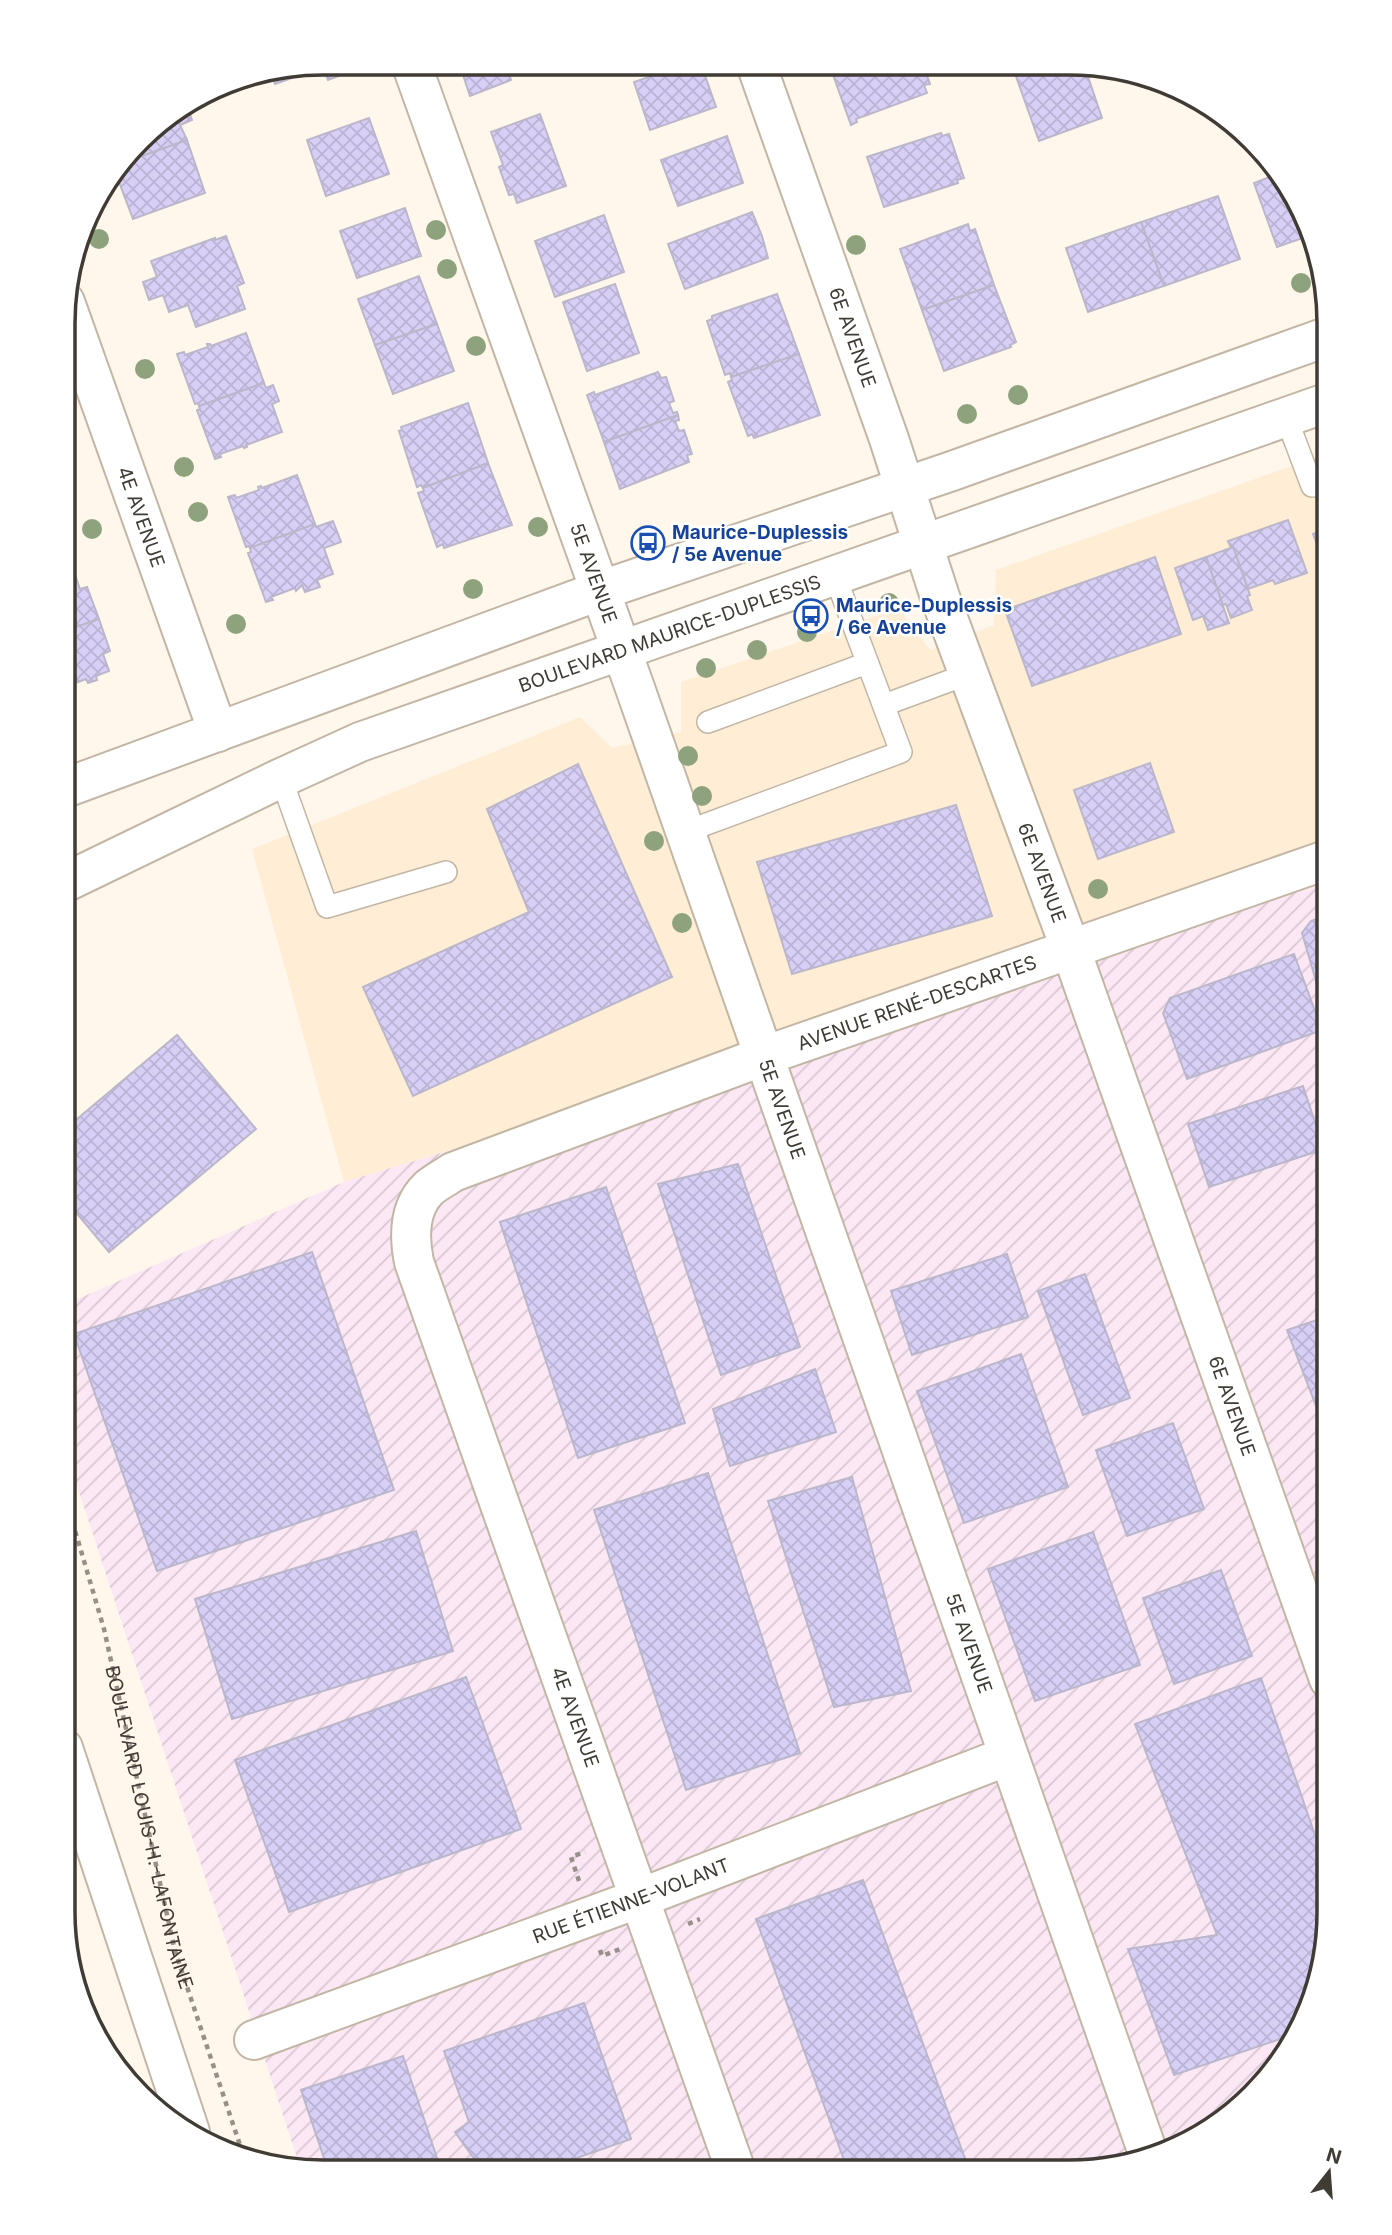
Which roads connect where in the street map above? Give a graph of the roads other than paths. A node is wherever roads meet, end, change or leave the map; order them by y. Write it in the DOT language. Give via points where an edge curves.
graph roads {
  1 [pos="760,75"];
  2 [pos="416,76"];
  3 [pos="75,330"];
  4 [pos="1317,340"];
  5 [pos="1317,406"];
  6 [pos="1286,417"];
  7 [pos="1317,485"];
  8 [pos="905,486"];
  9 [pos="924,544"];
  10 [pos="835,576"];
  11 [pos="600,591"];
  12 [pos="622,651"];
  13 [pos="867,663"];
  14 [pos="968,674"];
  15 [pos="884,705"];
  16 [pos="708,722"];
  17 [pos="218,732"];
  18 [pos="281,778"];
  19 [pos="75,784"];
  20 [pos="685,832"];
  21 [pos="1317,863"];
  22 [pos="446,872"];
  23 [pos="75,878"];
  24 [pos="1071,950"];
  25 [pos="764,1056"];
  26 [pos="414,1262"];
  27 [pos="1317,1648"];
  28 [pos="1008,1756"];
  29 [pos="75,1784"];
  30 [pos="640,1898"];
  31 [pos="254,2040"];
  32 [pos="185,2117"];
  33 [pos="1146,2148"];
  34 [pos="732,2160"];
  1 -- 8 [label="street, 6E AVENUE"];
  2 -- 11 [label="street, 5E AVENUE"];
  3 -- 17 [label="street, 4E AVENUE"];
  4 -- 8 [label="street"];
  5 -- 6 [label="street, BOULEVARD MAURICE-DUPLESSIS"];
  6 -- 7 [label="lane" via="1312,486"];
  6 -- 9 [label="street, BOULEVARD MAURICE-DUPLESSIS"];
  8 -- 9 [label="street, 6E AVENUE"];
  8 -- 11 [label="street"];
  9 -- 10 [label="street, BOULEVARD MAURICE-DUPLESSIS"];
  9 -- 14 [label="street, 6E AVENUE"];
  10 -- 12 [label="street, BOULEVARD MAURICE-DUPLESSIS"];
  10 -- 13 [label="lane"];
  11 -- 12 [label="street, 5E AVENUE"];
  11 -- 17 [label="street"];
  12 -- 18 [label="street, BOULEVARD MAURICE-DUPLESSIS" via="360,742"];
  12 -- 20 [label="street, 5E AVENUE"];
  13 -- 15 [label="lane"];
  13 -- 16 [label="lane"];
  14 -- 15 [label="lane"];
  14 -- 24 [label="street, 6E AVENUE"];
  15 -- 20 [label="lane" via="901,752"];
  17 -- 19 [label="street"];
  18 -- 22 [label="lane" via="327,906"];
  18 -- 23 [label="street, BOULEVARD MAURICE-DUPLESSIS"];
  20 -- 25 [label="street, 5E AVENUE"];
  21 -- 24 [label="street, AVENUE RENÉ-DESCARTES"];
  24 -- 25 [label="street, AVENUE RENÉ-DESCARTES"];
  24 -- 27 [label="street, 6E AVENUE"];
  25 -- 26 [label="street, AVENUE RENÉ-DESCARTES" via="453,1172 428,1189 415,1210 409,1236"];
  25 -- 28 [label="street, 5E AVENUE"];
  26 -- 30 [label="street, 4E AVENUE"];
  28 -- 30 [label="street, RUE ÉTIENNE-VOLANT"];
  28 -- 33 [label="street, 5E AVENUE"];
  29 -- 32 [label="street"];
  30 -- 31 [label="street, RUE ÉTIENNE-VOLANT"];
  30 -- 34 [label="street, 4E AVENUE"];
}
